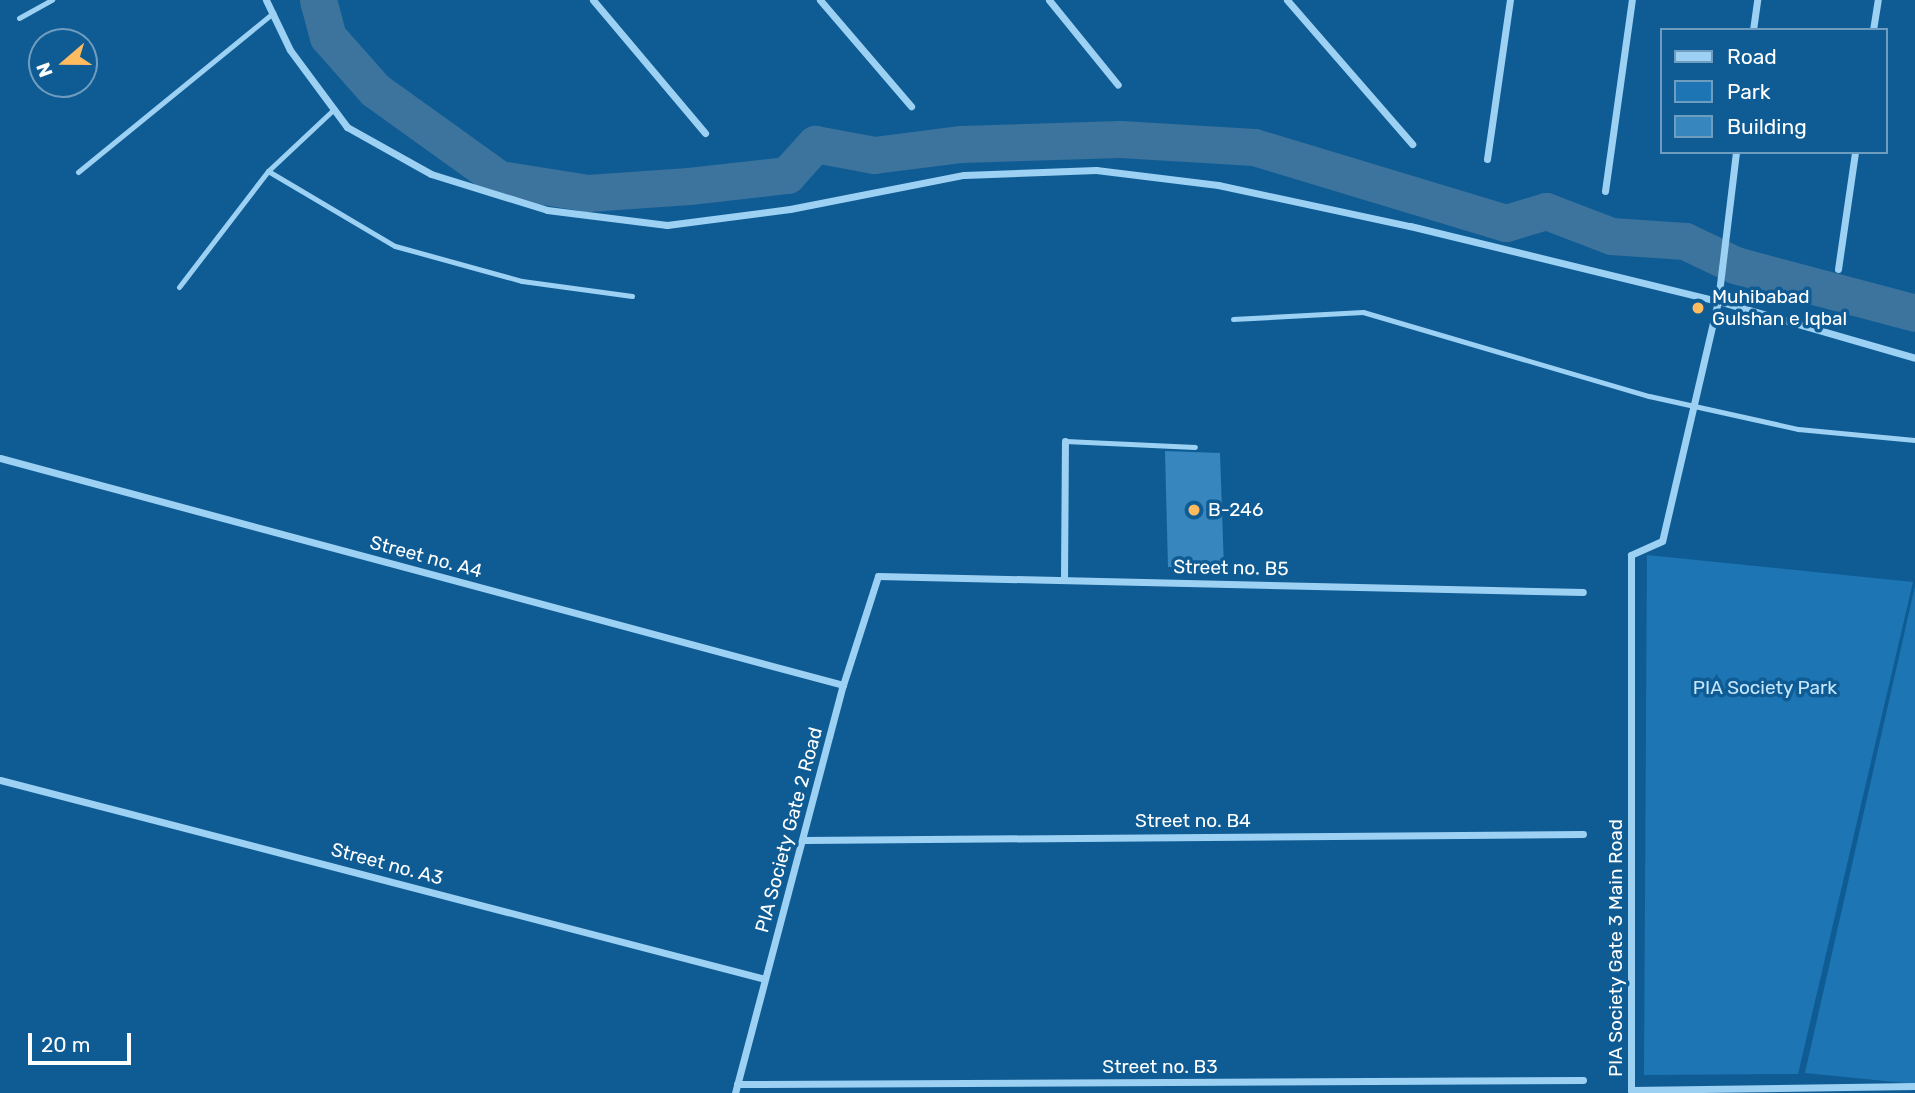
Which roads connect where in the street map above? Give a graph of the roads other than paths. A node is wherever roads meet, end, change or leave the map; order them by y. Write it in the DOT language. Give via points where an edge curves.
graph roads {
  1 [pos="52,0"];
  2 [pos="266,0"];
  3 [pos="593,0"];
  4 [pos="820,0"];
  5 [pos="1049,0"];
  6 [pos="1287,0"];
  7 [pos="1510,0"];
  8 [pos="1632,0"];
  9 [pos="1757,0"];
  10 [pos="1878,0"];
  11 [pos="272,13"];
  12 [pos="19,18"];
  13 [pos="1753,28"];
  14 [pos="1873,28"];
  15 [pos="1118,85"];
  16 [pos="911,106"];
  17 [pos="334,109"];
  18 [pos="705,133"];
  19 [pos="1412,144"];
  20 [pos="1736,154"];
  21 [pos="1855,154"];
  22 [pos="1487,159"];
  23 [pos="268,171"];
  24 [pos="78,172"];
  25 [pos="1605,191"];
  26 [pos="1838,269"];
  27 [pos="179,287"];
  28 [pos="632,296"];
  29 [pos="1717,301"];
  30 [pos="1233,319"];
  31 [pos="1915,358"];
  32 [pos="1691,405"];
  33 [pos="1915,440"];
  34 [pos="1065,441"];
  35 [pos="1195,447"];
  36 [pos="0,458"];
  37 [pos="878,576"];
  38 [pos="1064,580"];
  39 [pos="1583,592"];
  40 [pos="843,685"];
  41 [pos="0,780"];
  42 [pos="1583,834"];
  43 [pos="804,840"];
  44 [pos="765,979"];
  45 [pos="1583,1080"];
  46 [pos="737,1084"];
  47 [pos="1915,1086"];
  48 [pos="735,1093"];
  1 -- 12 [label="lane"];
  2 -- 11 [label="street"];
  3 -- 18 [label="street"];
  4 -- 16 [label="street"];
  5 -- 15 [label="street"];
  6 -- 19 [label="street"];
  7 -- 22 [label="street"];
  8 -- 25 [label="street"];
  9 -- 13 [label="street"];
  10 -- 14 [label="street"];
  11 -- 17 [label="street" via="290,50"];
  11 -- 24 [label="lane"];
  17 -- 23 [label="lane"];
  17 -- 29 [label="street" via="347,127 431,174 547,210 667,225 790,209 964,175 1096,170 1218,185"];
  20 -- 29 [label="street"];
  21 -- 26 [label="street"];
  23 -- 27 [label="lane"];
  23 -- 28 [label="lane" via="395,246 522,281"];
  29 -- 31 [label="street"];
  29 -- 32 [label="street"];
  30 -- 32 [label="lane" via="1363,312"];
  32 -- 33 [label="lane" via="1798,429"];
  32 -- 47 [label="street, PIA Society Gate 3 Main Road" via="1662,541 1631,555 1631,1090"];
  34 -- 35 [label="lane"];
  34 -- 38 [label="street"];
  36 -- 40 [label="street, Street no. A4"];
  37 -- 38 [label="street, Street no. B5"];
  37 -- 40 [label="street, PIA Society Gate 2 Road"];
  38 -- 39 [label="street, Street no. B5"];
  40 -- 43 [label="street, PIA Society Gate 2 Road"];
  41 -- 44 [label="street, Street no. A3"];
  42 -- 43 [label="street, Street no. B4"];
  43 -- 44 [label="street, PIA Society Gate 2 Road"];
  44 -- 46 [label="street, PIA Society Gate 2 Road"];
  45 -- 46 [label="street, Street no. B3"];
  46 -- 48 [label="street, PIA Society Gate 2 Road"];
}
